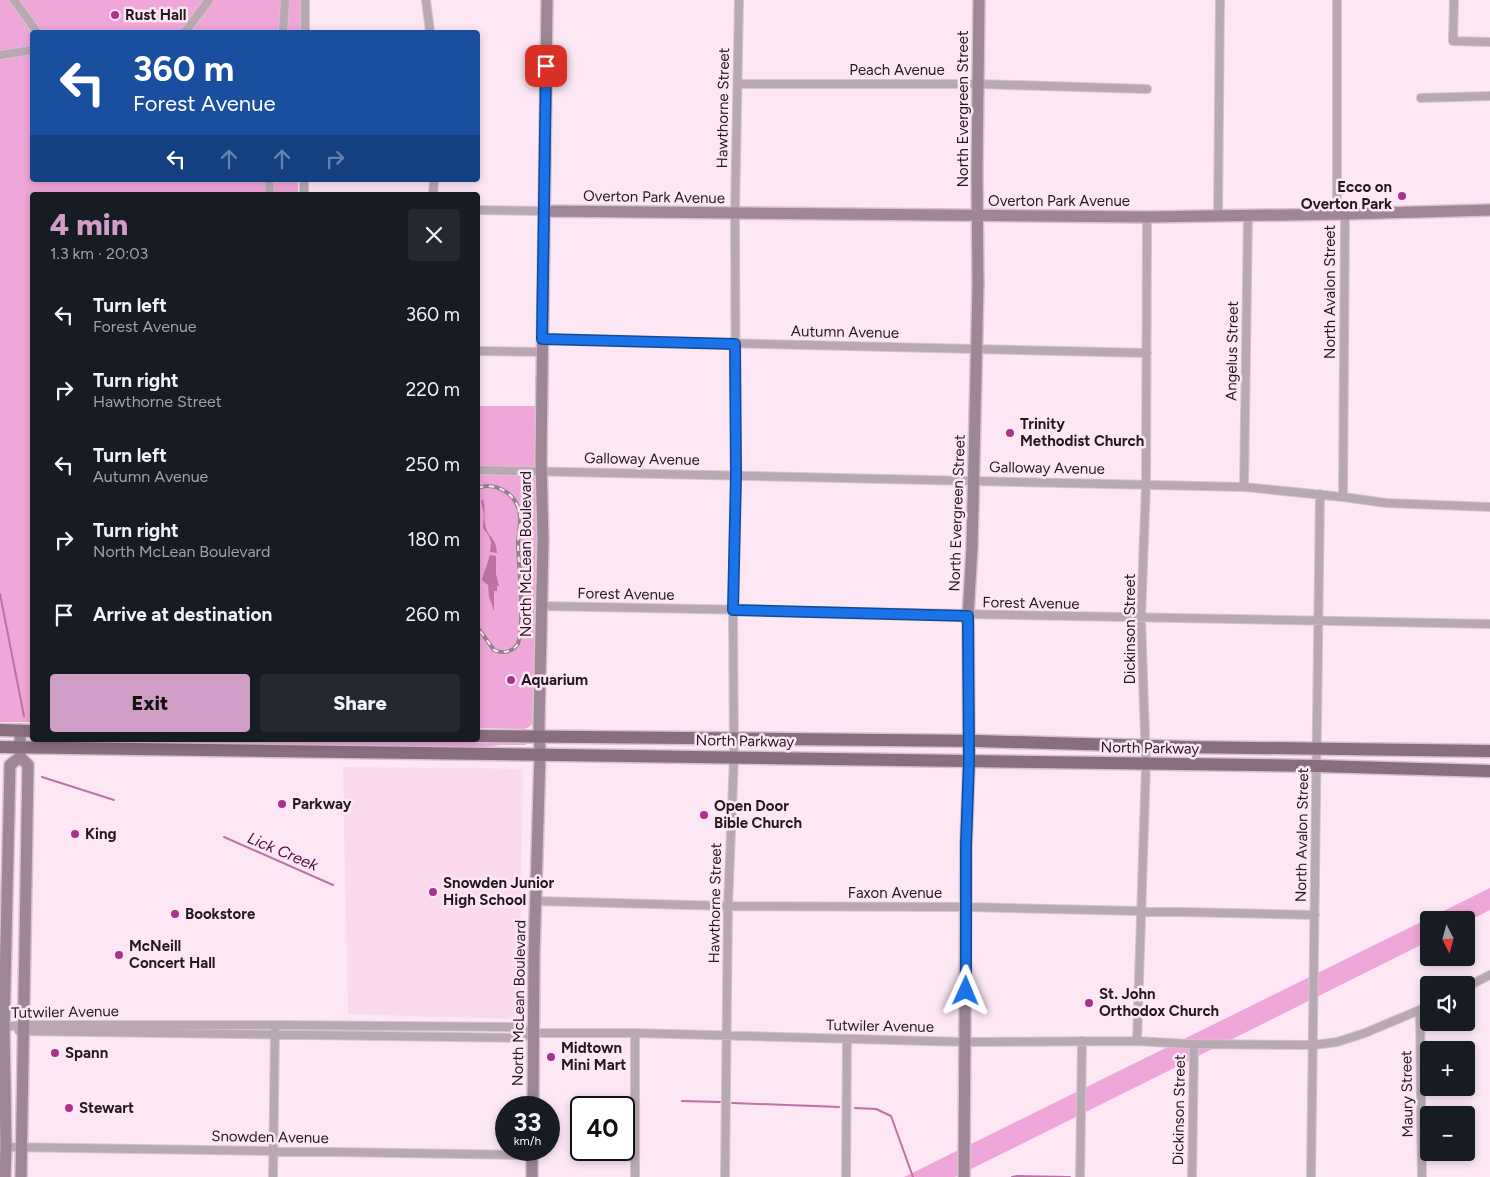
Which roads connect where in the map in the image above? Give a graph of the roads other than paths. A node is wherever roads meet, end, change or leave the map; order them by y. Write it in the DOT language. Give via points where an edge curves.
graph roads {
  1 [pos="14,0"];
  2 [pos="209,0"];
  3 [pos="285,0"];
  4 [pos="306,0"];
  5 [pos="426,0"];
  6 [pos="548,0"];
  7 [pos="739,0"];
  8 [pos="979,0"];
  9 [pos="1220,0"];
  10 [pos="1337,0"];
  11 [pos="1454,0"];
  12 [pos="35,30"];
  13 [pos="186,30"];
  14 [pos="283,30"];
  15 [pos="305,30"];
  16 [pos="430,30"];
  17 [pos="1490,42"];
  18 [pos="30,50"];
  19 [pos="0,55"];
  20 [pos="738,84"];
  21 [pos="978,84"];
  22 [pos="1147,89"];
  23 [pos="1490,96"];
  24 [pos="1421,98"];
  25 [pos="480,210"];
  26 [pos="544,210"];
  27 [pos="1490,210"];
  28 [pos="735,212"];
  29 [pos="1344,214"];
  30 [pos="978,215"];
  31 [pos="1248,215"];
  32 [pos="1218,216"];
  33 [pos="1147,217"];
  34 [pos="542,339"];
  35 [pos="735,344"];
  36 [pos="976,348"];
  37 [pos="480,351"];
  38 [pos="543,352"];
  39 [pos="1147,353"];
  40 [pos="480,470"];
  41 [pos="541,470"];
  42 [pos="736,475"];
  43 [pos="973,480"];
  44 [pos="1146,484"];
  45 [pos="1244,487"];
  46 [pos="1320,494"];
  47 [pos="1343,497"];
  48 [pos="1490,507"];
  49 [pos="541,606"];
  50 [pos="733,610"];
  51 [pos="968,616"];
  52 [pos="1141,618"];
  53 [pos="1317,622"];
  54 [pos="1490,624"];
  55 [pos="0,730"];
  56 [pos="26,730"];
  57 [pos="480,736"];
  58 [pos="539,737"];
  59 [pos="733,740"];
  60 [pos="969,741"];
  61 [pos="1146,746"];
  62 [pos="0,747"];
  63 [pos="1318,749"];
  64 [pos="1490,751"];
  65 [pos="20,752"];
  66 [pos="540,755"];
  67 [pos="734,758"];
  68 [pos="969,761"];
  69 [pos="1146,764"];
  70 [pos="1317,766"];
  71 [pos="1490,771"];
  72 [pos="8,887"];
  73 [pos="25,888"];
  74 [pos="536,901"];
  75 [pos="7,904"];
  76 [pos="25,904"];
  77 [pos="728,906"];
  78 [pos="966,907"];
  79 [pos="1140,912"];
  80 [pos="1314,915"];
  81 [pos="1490,974"];
  82 [pos="1475,982"];
  83 [pos="1420,1010"];
  84 [pos="212,1025"];
  85 [pos="275,1025"];
  86 [pos="402,1026"];
  87 [pos="4,1027"];
  88 [pos="24,1028"];
  89 [pos="151,1029"];
  90 [pos="1420,1031"];
  91 [pos="533,1032"];
  92 [pos="212,1033"];
  93 [pos="636,1033"];
  94 [pos="275,1034"];
  95 [pos="403,1035"];
  96 [pos="727,1035"];
  97 [pos="847,1039"];
  98 [pos="1082,1040"];
  99 [pos="1136,1041"];
  100 [pos="965,1042"];
  101 [pos="1194,1044"];
  102 [pos="1314,1046"];
  103 [pos="533,1096"];
  104 [pos="6,1146"];
  105 [pos="22,1147"];
  106 [pos="273,1150"];
  107 [pos="495,1153"];
  108 [pos="532,1161"];
  109 [pos="1080,1174"];
  110 [pos="5,1177"];
  111 [pos="21,1177"];
  112 [pos="273,1177"];
  113 [pos="532,1177"];
  114 [pos="635,1177"];
  115 [pos="725,1177"];
  116 [pos="846,1177"];
  117 [pos="964,1177"];
  118 [pos="1192,1177"];
  119 [pos="1311,1177"];
  120 [pos="1422,1177"];
  1 -- 12 [label="street"];
  2 -- 13 [label="street"];
  3 -- 14 [label="street"];
  4 -- 15 [label="street"];
  5 -- 16 [label="street"];
  6 -- 26 [label="street, North McLean Boulevard"];
  7 -- 20 [label="street, Hawthorne Street"];
  8 -- 21 [label="street, North Evergreen Street"];
  9 -- 32 [label="street"];
  10 -- 29 [label="street, North Avalon Street" via="1337,203"];
  11 -- 17 [label="street" via="1453,41"];
  18 -- 19 [label="street"];
  20 -- 21 [label="street, Peach Avenue"];
  20 -- 28 [label="street, Hawthorne Street"];
  21 -- 22 [label="street, Peach Avenue"];
  21 -- 30 [label="street, North Evergreen Street"];
  23 -- 24 [label="street"];
  25 -- 26 [label="street, Overton Park Avenue"];
  26 -- 28 [label="street, Overton Park Avenue"];
  26 -- 34 [label="street, North McLean Boulevard"];
  27 -- 29 [label="street, Overton Park Avenue"];
  28 -- 30 [label="street, Overton Park Avenue"];
  28 -- 35 [label="street, Hawthorne Street"];
  29 -- 31 [label="street, Overton Park Avenue"];
  29 -- 47 [label="street, North Avalon Street"];
  30 -- 33 [label="street, Overton Park Avenue"];
  30 -- 36 [label="street, North Evergreen Street"];
  31 -- 32 [label="street, Overton Park Avenue"];
  31 -- 45 [label="street, Angelus Street"];
  32 -- 33 [label="street, Overton Park Avenue"];
  33 -- 39 [label="street, Dickinson Street"];
  34 -- 35 [label="street, Autumn Avenue"];
  34 -- 38 [label="street, North McLean Boulevard"];
  35 -- 36 [label="street, Autumn Avenue"];
  35 -- 42 [label="street, Hawthorne Street"];
  36 -- 39 [label="street, Autumn Avenue"];
  36 -- 43 [label="street, North Evergreen Street"];
  37 -- 38 [label="street"];
  38 -- 41 [label="street, North McLean Boulevard"];
  39 -- 44 [label="street, Dickinson Street"];
  40 -- 41 [label="street, Galloway Avenue"];
  41 -- 42 [label="street, Galloway Avenue"];
  41 -- 49 [label="street, North McLean Boulevard"];
  42 -- 43 [label="street, Galloway Avenue"];
  42 -- 50 [label="street, Hawthorne Street"];
  43 -- 44 [label="street, Galloway Avenue"];
  43 -- 51 [label="street, North Evergreen Street"];
  44 -- 45 [label="street, Galloway Avenue"];
  44 -- 52 [label="street, Dickinson Street"];
  45 -- 46 [label="street, Galloway Avenue"];
  46 -- 47 [label="street, Galloway Avenue"];
  46 -- 53 [label="street, North Avalon Street"];
  47 -- 48 [label="street, Galloway Avenue" via="1386,504"];
  49 -- 50 [label="street, Forest Avenue"];
  49 -- 58 [label="street, North McLean Boulevard"];
  50 -- 51 [label="street, Forest Avenue"];
  50 -- 59 [label="street, Hawthorne Street"];
  51 -- 52 [label="street, Forest Avenue"];
  51 -- 60 [label="street, North Evergreen Street"];
  52 -- 53 [label="street, Forest Avenue"];
  52 -- 61 [label="street, Dickinson Street"];
  53 -- 54 [label="street, Forest Avenue"];
  53 -- 63 [label="street, North Avalon Street"];
  55 -- 56 [label="main road"];
  56 -- 65 [label="street"];
  57 -- 58 [label="main road, North Parkway"];
  58 -- 59 [label="main road, North Parkway"];
  58 -- 66 [label="street, North McLean Boulevard"];
  59 -- 60 [label="main road, North Parkway"];
  59 -- 67 [label="street, Hawthorne Street"];
  60 -- 61 [label="main road, North Parkway"];
  60 -- 68 [label="street, North Evergreen Street"];
  61 -- 63 [label="main road, North Parkway"];
  61 -- 69 [label="street, Dickinson Street"];
  62 -- 65 [label="main road, North Parkway"];
  63 -- 64 [label="main road, North Parkway"];
  63 -- 70 [label="street, North Avalon Street"];
  65 -- 66 [label="main road, North Parkway"];
  65 -- 72 [label="street" via="10,765"];
  65 -- 73 [label="street" via="28,765"];
  66 -- 67 [label="main road, North Parkway"];
  66 -- 74 [label="street, North McLean Boulevard"];
  67 -- 68 [label="main road, North Parkway"];
  67 -- 77 [label="street, Hawthorne Street"];
  68 -- 69 [label="main road, North Parkway"];
  68 -- 78 [label="street, North Evergreen Street"];
  69 -- 70 [label="main road, North Parkway"];
  69 -- 79 [label="street, Dickinson Street"];
  70 -- 71 [label="main road, North Parkway"];
  70 -- 80 [label="street, North Avalon Street"];
  72 -- 73 [label="street"];
  72 -- 75 [label="street"];
  73 -- 76 [label="street"];
  74 -- 77 [label="street, Faxon Avenue"];
  74 -- 91 [label="street, North McLean Boulevard"];
  75 -- 76 [label="street"];
  75 -- 87 [label="street"];
  76 -- 88 [label="street"];
  77 -- 78 [label="street, Faxon Avenue"];
  77 -- 96 [label="street, Hawthorne Street"];
  78 -- 79 [label="street, Faxon Avenue"];
  78 -- 100 [label="street, North Evergreen Street"];
  79 -- 80 [label="street, Faxon Avenue"];
  79 -- 99 [label="street, Dickinson Street"];
  80 -- 102 [label="street, North Avalon Street"];
  81 -- 82 [label="street"];
  83 -- 102 [label="street, Tutwiler Avenue" via="1365,1033"];
  84 -- 85 [label="street, Tutwiler Avenue"];
  84 -- 89 [label="street, Tutwiler Avenue"];
  84 -- 92 [label="street"];
  85 -- 86 [label="street, Tutwiler Avenue"];
  85 -- 94 [label="street"];
  86 -- 91 [label="street, Tutwiler Avenue" via="521,1027"];
  86 -- 95 [label="street"];
  87 -- 88 [label="street, Tutwiler Avenue"];
  87 -- 104 [label="street"];
  88 -- 89 [label="street, Tutwiler Avenue"];
  88 -- 105 [label="street"];
  89 -- 92 [label="street, Tutwiler Avenue"];
  90 -- 120 [label="street, Maury Street"];
  91 -- 93 [label="street, Tutwiler Avenue"];
  91 -- 95 [label="street, Tutwiler Avenue" via="521,1038"];
  91 -- 103 [label="street, North McLean Boulevard"];
  92 -- 94 [label="street, Tutwiler Avenue"];
  93 -- 96 [label="street, Tutwiler Avenue"];
  93 -- 114 [label="street"];
  94 -- 95 [label="street, Tutwiler Avenue"];
  94 -- 106 [label="street"];
  96 -- 97 [label="street, Tutwiler Avenue"];
  96 -- 115 [label="street, Hawthorne Street"];
  97 -- 100 [label="street, Tutwiler Avenue"];
  97 -- 116 [label="street"];
  98 -- 99 [label="street, Tutwiler Avenue"];
  98 -- 100 [label="street, Tutwiler Avenue"];
  98 -- 109 [label="street"];
  99 -- 101 [label="street, Tutwiler Avenue"];
  100 -- 117 [label="street, North Evergreen Street"];
  101 -- 102 [label="street, Tutwiler Avenue"];
  101 -- 118 [label="street, Dickinson Street"];
  102 -- 119 [label="street, North Avalon Street"];
  104 -- 105 [label="street, Snowden Avenue"];
  104 -- 110 [label="street"];
  105 -- 106 [label="street, Snowden Avenue"];
  105 -- 111 [label="street"];
  106 -- 107 [label="street, Snowden Avenue"];
  106 -- 112 [label="street"];
  108 -- 113 [label="street"];
}
